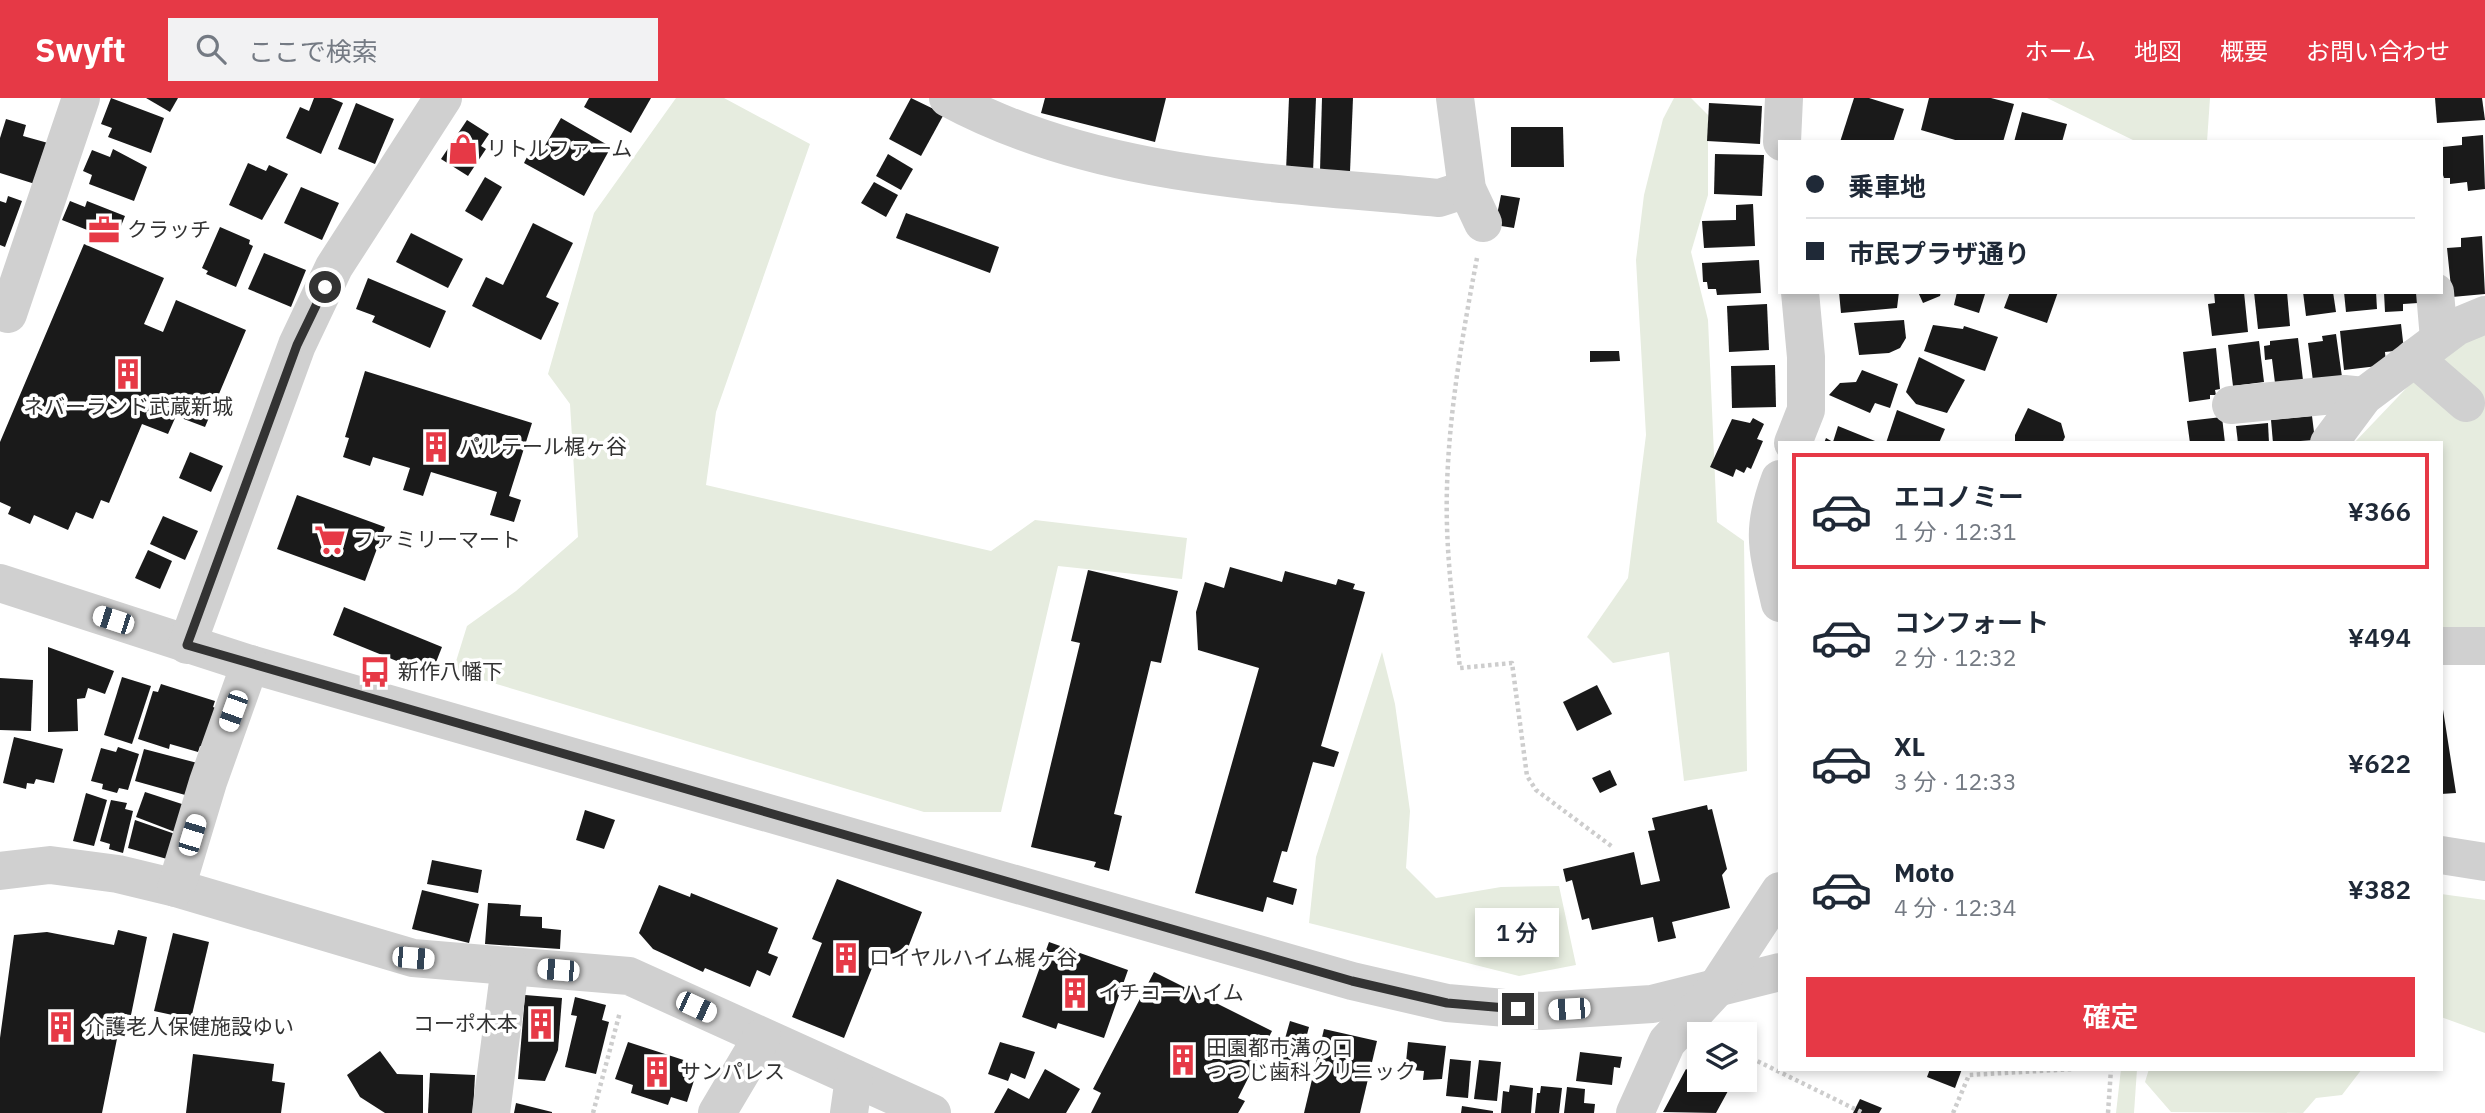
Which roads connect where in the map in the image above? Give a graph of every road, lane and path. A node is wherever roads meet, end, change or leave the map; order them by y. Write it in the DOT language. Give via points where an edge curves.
graph roads {
  1 [pos="82,98"];
  2 [pos="443,98"];
  3 [pos="948,98"];
  4 [pos="1455,98"];
  5 [pos="1784,98"];
  6 [pos="1782,140"];
  7 [pos="1475,206"];
  8 [pos="11,264"];
  9 [pos="1800,294"];
  10 [pos="2435,294"];
  11 [pos="8,314"];
  12 [pos="2485,315"];
  13 [pos="2427,348"];
  14 [pos="2364,396"];
  15 [pos="2466,403"];
  16 [pos="2231,405"];
  17 [pos="1794,441"];
  18 [pos="2330,441"];
  19 [pos="1778,487"];
  20 [pos="0,583"];
  21 [pos="1778,593"];
  22 [pos="187,645"];
  23 [pos="2443,646"];
  24 [pos="2485,646"];
  25 [pos="250,664"];
  26 [pos="1614,848"];
  27 [pos="2443,855"];
  28 [pos="2485,862"];
  29 [pos="0,871"];
  30 [pos="176,888"];
  31 [pos="1778,894"];
  32 [pos="510,966"];
  33 [pos="1778,973"];
  34 [pos="629,976"];
  35 [pos="1715,990"];
  36 [pos="762,1037"];
  37 [pos="1757,1061"];
  38 [pos="2039,1071"];
  39 [pos="2111,1071"];
  40 [pos="852,1096"];
  41 [pos="491,1113"];
  42 [pos="593,1113"];
  43 [pos="717,1113"];
  44 [pos="932,1113"];
  45 [pos="1634,1113"];
  46 [pos="1863,1113"];
  47 [pos="1953,1113"];
  48 [pos="2108,1113"];
  1 -- 8 [label="street"];
  2 -- 22 [label="street" via="334,267 297,345"];
  3 -- 7 [label="street" via="1035,138 1178,172 1440,198"];
  4 -- 7 [label="street"];
  5 -- 6 [label="street"];
  7 -- 26 [label="path" via="1447,485 1448,560 1460,668 1512,663 1528,776 1536,790"];
  8 -- 11 [label="street"];
  9 -- 17 [label="street" via="1806,410"];
  10 -- 13 [label="street"];
  12 -- 13 [label="street" via="2456,327"];
  13 -- 14 [label="street"];
  13 -- 15 [label="street"];
  14 -- 16 [label="street"];
  14 -- 18 [label="street"];
  19 -- 21 [label="street" via="1766,534"];
  20 -- 22 [label="street"];
  22 -- 25 [label="street"];
  23 -- 24 [label="street"];
  25 -- 30 [label="street"];
  25 -- 35 [label="street" via="1352,981 1447,1003 1541,1011 1652,1004"];
  27 -- 28 [label="street"];
  29 -- 30 [label="street" via="50,865"];
  30 -- 32 [label="street" via="413,958"];
  31 -- 35 [label="street"];
  32 -- 34 [label="street"];
  32 -- 41 [label="street"];
  33 -- 35 [label="street"];
  34 -- 36 [label="street"];
  34 -- 42 [label="path"];
  35 -- 45 [label="street" via="1667,1042"];
  36 -- 40 [label="street"];
  36 -- 43 [label="street"];
  37 -- 46 [label="path"];
  38 -- 47 [label="path" via="1969,1075"];
  39 -- 48 [label="path"];
  40 -- 44 [label="street"];
}
